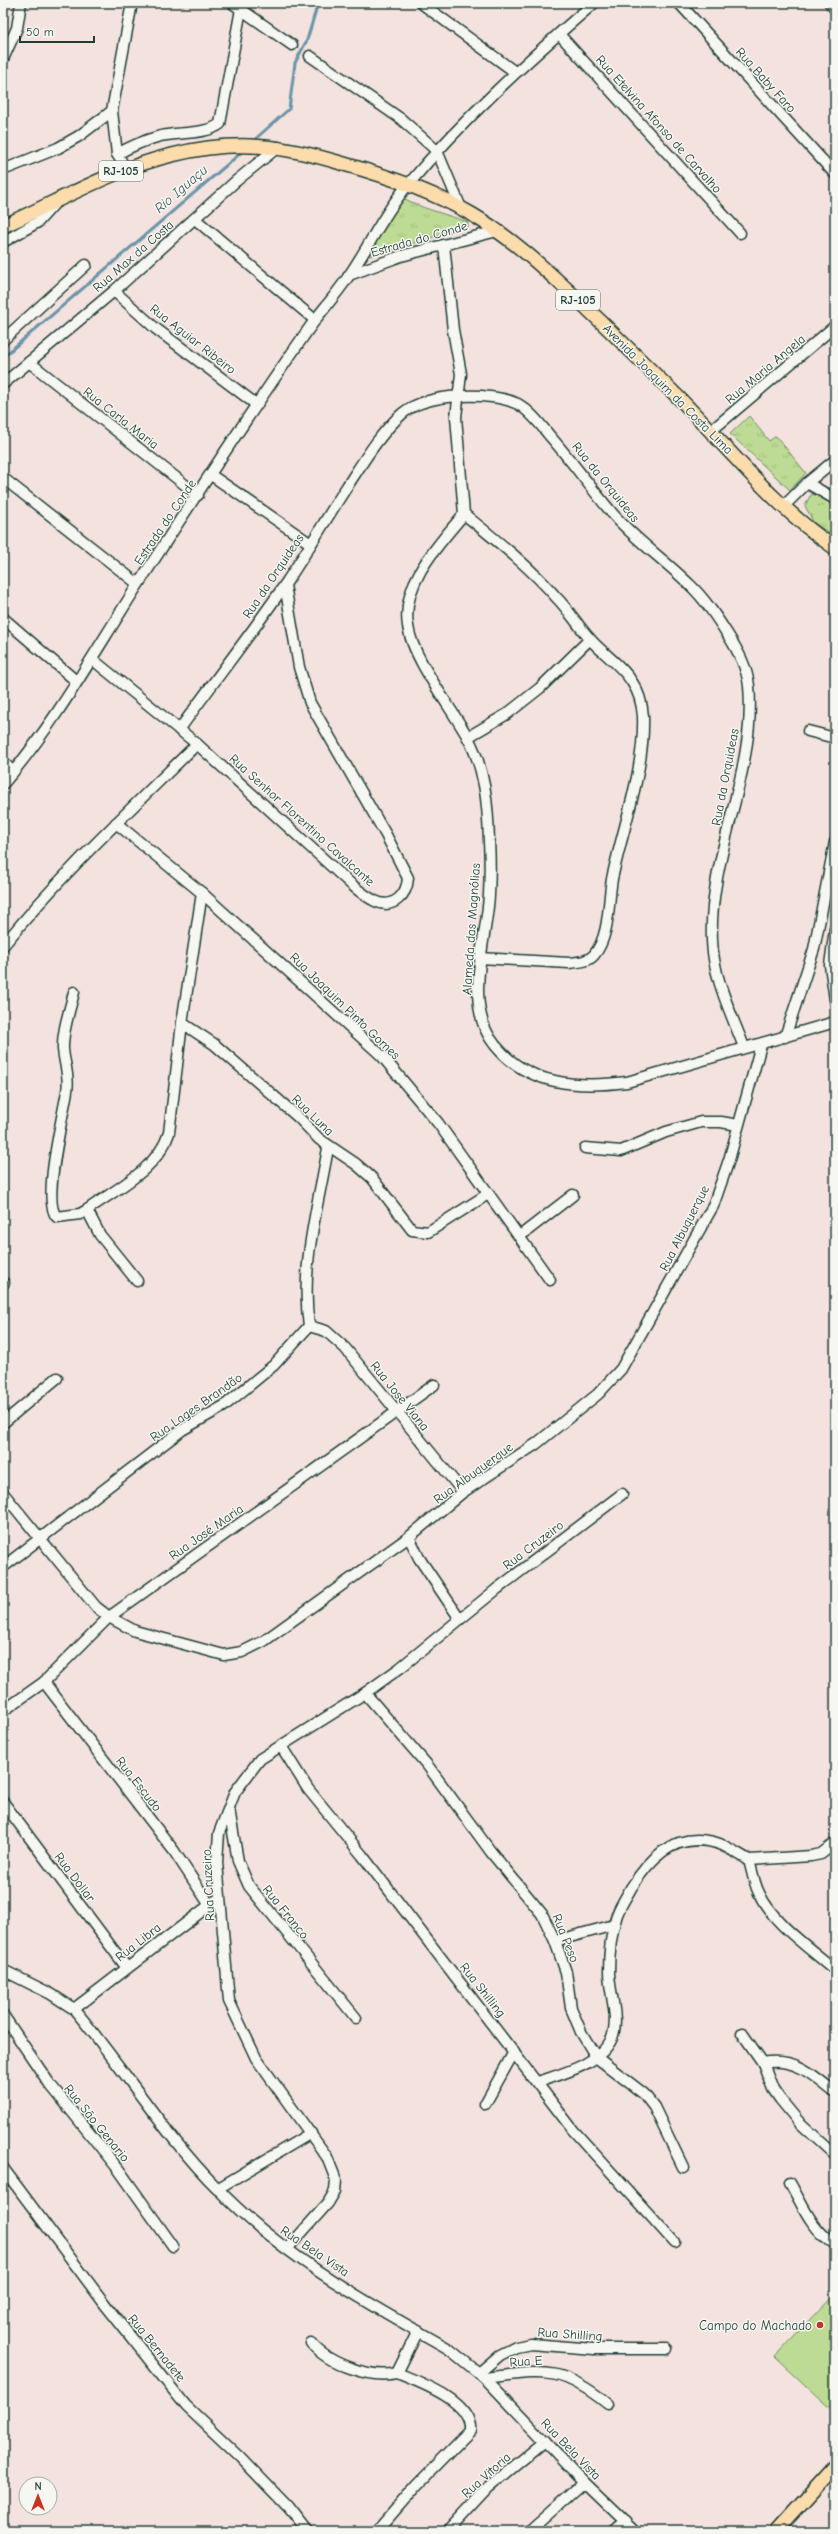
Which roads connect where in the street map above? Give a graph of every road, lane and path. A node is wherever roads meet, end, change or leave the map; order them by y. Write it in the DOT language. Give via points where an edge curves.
graph roads {
  1 [pos="21,3"];
  2 [pos="132,3"];
  3 [pos="232,3"];
  4 [pos="421,3"];
  5 [pos="594,3"];
  6 [pos="679,3"];
  7 [pos="830,3"];
  8 [pos="835,9"];
  9 [pos="242,10"];
  10 [pos="559,34"];
  11 [pos="292,45"];
  12 [pos="310,56"];
  13 [pos="3,59"];
  14 [pos="515,72"];
  15 [pos="112,111"];
  16 [pos="278,147"];
  17 [pos="437,151"];
  18 [pos="117,154"];
  19 [pos="126,169"];
  20 [pos="3,170"];
  21 [pos="835,174"];
  22 [pos="407,186"];
  23 [pos="56,202"];
  24 [pos="461,208"];
  25 [pos="195,219"];
  26 [pos="3,226"];
  27 [pos="497,231"];
  28 [pos="740,233"];
  29 [pos="3,242"];
  30 [pos="444,245"];
  31 [pos="86,265"];
  32 [pos="350,276"];
  33 [pos="114,291"];
  34 [pos="315,320"];
  35 [pos="835,326"];
  36 [pos="3,340"];
  37 [pos="29,362"];
  38 [pos="3,384"];
  39 [pos="459,397"];
  40 [pos="257,406"];
  41 [pos="712,431"];
  42 [pos="835,460"];
  43 [pos="211,476"];
  44 [pos="3,478"];
  45 [pos="807,483"];
  46 [pos="198,495"];
  47 [pos="835,499"];
  48 [pos="784,506"];
  49 [pos="464,514"];
  50 [pos="310,544"];
  51 [pos="835,548"];
  52 [pos="138,584"];
  53 [pos="285,584"];
  54 [pos="3,618"];
  55 [pos="590,639"];
  56 [pos="92,659"];
  57 [pos="76,681"];
  58 [pos="179,730"];
  59 [pos="808,731"];
  60 [pos="468,737"];
  61 [pos="835,738"];
  62 [pos="197,744"];
  63 [pos="3,762"];
  64 [pos="14,772"];
  65 [pos="3,784"];
  66 [pos="116,823"];
  67 [pos="835,843"];
  68 [pos="202,893"];
  69 [pos="835,929"];
  70 [pos="3,946"];
  71 [pos="480,958"];
  72 [pos="74,992"];
  73 [pos="835,1000"];
  74 [pos="182,1022"];
  75 [pos="835,1022"];
  76 [pos="785,1037"];
  77 [pos="760,1045"];
  78 [pos="744,1047"];
  79 [pos="738,1125"];
  80 [pos="328,1148"];
  81 [pos="585,1148"];
  82 [pos="488,1194"];
  83 [pos="573,1195"];
  84 [pos="87,1210"];
  85 [pos="520,1236"];
  86 [pos="550,1280"];
  87 [pos="137,1281"];
  88 [pos="309,1326"];
  89 [pos="58,1378"];
  90 [pos="434,1385"];
  91 [pos="396,1413"];
  92 [pos="3,1423"];
  93 [pos="463,1492"];
  94 [pos="3,1493"];
  95 [pos="622,1494"];
  96 [pos="409,1538"];
  97 [pos="39,1539"];
  98 [pos="3,1567"];
  99 [pos="109,1617"];
  100 [pos="460,1619"];
  101 [pos="44,1682"];
  102 [pos="365,1693"];
  103 [pos="3,1711"];
  104 [pos="281,1746"];
  105 [pos="3,1802"];
  106 [pos="229,1805"];
  107 [pos="835,1843"];
  108 [pos="749,1860"];
  109 [pos="220,1899"];
  110 [pos="209,1904"];
  111 [pos="614,1925"];
  112 [pos="555,1941"];
  113 [pos="127,1968"];
  114 [pos="3,1970"];
  115 [pos="835,1970"];
  116 [pos="74,2009"];
  117 [pos="3,2015"];
  118 [pos="356,2018"];
  119 [pos="742,2033"];
  120 [pos="514,2052"];
  121 [pos="596,2057"];
  122 [pos="763,2063"];
  123 [pos="538,2082"];
  124 [pos="834,2092"];
  125 [pos="485,2104"];
  126 [pos="311,2133"];
  127 [pos="835,2155"];
  128 [pos="683,2167"];
  129 [pos="3,2168"];
  130 [pos="790,2183"];
  131 [pos="217,2189"];
  132 [pos="674,2242"];
  133 [pos="835,2244"];
  134 [pos="173,2246"];
  135 [pos="286,2249"];
  136 [pos="418,2331"];
  137 [pos="311,2344"];
  138 [pos="667,2349"];
  139 [pos="397,2373"];
  140 [pos="482,2375"];
  141 [pos="608,2404"];
  142 [pos="545,2441"];
  143 [pos="835,2466"];
  144 [pos="584,2482"];
  145 [pos="625,2521"];
  146 [pos="307,2531"];
  147 [pos="377,2531"];
  148 [pos="448,2531"];
  149 [pos="529,2531"];
  150 [pos="613,2531"];
  151 [pos="635,2531"];
  152 [pos="776,2531"];
  1 -- 13 [label="street" via="17,28"];
  2 -- 15 [label="street"];
  3 -- 9 [label="street"];
  4 -- 14 [label="street"];
  5 -- 10 [label="street, Estrada do Conde"];
  6 -- 21 [label="street, Rua Baby Faro"];
  7 -- 8 [label="street"];
  9 -- 11 [label="street"];
  9 -- 18 [label="street" via="220,124 210,129 158,137 135,144"];
  10 -- 14 [label="street, Estrada do Conde"];
  10 -- 28 [label="street, Rua Etelvina Afonso de Carvalho"];
  12 -- 17 [label="street" via="401,118"];
  14 -- 17 [label="street, Estrada do Conde"];
  15 -- 18 [label="street"];
  15 -- 20 [label="street" via="80,136 58,148"];
  16 -- 19 [label="main road, Avenida Joaquim da Costa Lima / RJ-105" via="223,146 174,154"];
  16 -- 22 [label="main road, Avenida Joaquim da Costa Lima / RJ-105" via="364,170"];
  16 -- 25 [label="street, Rua Max da Costa"];
  17 -- 22 [label="street, Estrada do Conde"];
  17 -- 24 [label="street"];
  18 -- 19 [label="street"];
  19 -- 23 [label="main road, Avenida Joaquim da Costa Lima / RJ-105"];
  22 -- 24 [label="main road, Avenida Joaquim da Costa Lima / RJ-105"];
  22 -- 32 [label="street, Estrada do Conde" via="391,206"];
  23 -- 26 [label="main road, Avenida Joaquim da Costa Lima / RJ-105"];
  23 -- 29 [label="street" via="38,222"];
  24 -- 27 [label="main road, Avenida Joaquim da Costa Lima / RJ-105"];
  25 -- 33 [label="street, Rua Max da Costa"];
  25 -- 34 [label="street"];
  27 -- 30 [label="street, Estrada do Conde"];
  27 -- 41 [label="main road, Avenida Joaquim da Costa Lima / RJ-105" via="539,264"];
  30 -- 32 [label="street, Estrada do Conde" via="370,266"];
  30 -- 39 [label="street" via="453,330 461,374"];
  31 -- 36 [label="street, Rua Max da Costa"];
  32 -- 34 [label="street, Estrada do Conde"];
  33 -- 37 [label="street, Rua Max da Costa"];
  33 -- 40 [label="street, Rua Aguiar Ribeiro" via="154,328"];
  34 -- 40 [label="street, Estrada do Conde"];
  35 -- 41 [label="street, Rua Maria Angela"];
  37 -- 38 [label="street, Rua Max da Costa"];
  37 -- 46 [label="street, Rua Carla Maria"];
  39 -- 49 [label="street" via="456,417"];
  39 -- 50 [label="street, Rua da Orquideas" via="424,402 405,411 359,467"];
  39 -- 78 [label="street, Rua da Orquideas" via="503,399 520,405 537,421 638,541 693,588 717,618 746,668 749,716 743,766 716,883 712,938 718,978"];
  40 -- 43 [label="street, Estrada do Conde"];
  41 -- 48 [label="main road, Avenida Joaquim da Costa Lima / RJ-105"];
  42 -- 45 [label="street"];
  43 -- 46 [label="street, Estrada do Conde"];
  43 -- 50 [label="street"];
  44 -- 52 [label="street"];
  45 -- 47 [label="street"];
  45 -- 48 [label="street"];
  46 -- 52 [label="street, Estrada do Conde"];
  48 -- 51 [label="main road, Avenida Joaquim da Costa Lima / RJ-105" via="816,535"];
  49 -- 55 [label="street" via="526,565 557,597"];
  49 -- 60 [label="street, Alameda das Magnólias" via="432,552 411,591 408,626 423,662"];
  50 -- 53 [label="street, Rua da Orquideas"];
  52 -- 56 [label="street, Estrada do Conde"];
  53 -- 58 [label="street, Rua da Orquideas"];
  53 -- 62 [label="street, Rua Senhor Florentino Cavalcante" via="299,667 310,703 402,864 408,878 404,895 387,904 368,897"];
  54 -- 57 [label="street"];
  55 -- 60 [label="street" via="540,688 507,714"];
  55 -- 71 [label="street" via="632,682 640,698 643,716 642,744 612,879 601,943 594,956 583,962"];
  56 -- 57 [label="street, Estrada do Conde"];
  56 -- 58 [label="street, Rua Senhor Florentino Cavalcante"];
  57 -- 64 [label="street, Estrada do Conde"];
  58 -- 62 [label="street, Rua Senhor Florentino Cavalcante"];
  59 -- 61 [label="street"];
  60 -- 71 [label="street, Alameda das Magnólias" via="480,765 489,841 489,895"];
  62 -- 66 [label="street"];
  63 -- 64 [label="street"];
  64 -- 65 [label="street, Estrada do Conde"];
  66 -- 68 [label="street, Rua Joaquim Pinto Gomes"];
  66 -- 70 [label="street" via="39,902"];
  67 -- 76 [label="street" via="814,949"];
  68 -- 74 [label="street"];
  68 -- 82 [label="street, Rua Joaquim Pinto Gomes" via="382,1056 438,1123"];
  69 -- 73 [label="street" via="830,965"];
  71 -- 78 [label="street, Alameda das Magnólias" via="480,1006 494,1044 514,1063 541,1076 567,1084 595,1086 627,1082"];
  72 -- 84 [label="street" via="63,1048 68,1084 57,1135 52,1210 57,1217 64,1217"];
  74 -- 80 [label="street, Rua Luna" via="214,1044 299,1118"];
  74 -- 84 [label="street" via="166,1143 138,1173"];
  75 -- 76 [label="street, Alameda das Magnólias"];
  76 -- 77 [label="street, Alameda das Magnólias"];
  77 -- 78 [label="street, Alameda das Magnólias"];
  77 -- 79 [label="street, Rua Albuquerque"];
  79 -- 81 [label="street" via="701,1122 666,1132 621,1150"];
  79 -- 93 [label="street, Rua Albuquerque" via="713,1206 621,1369 598,1394 536,1444"];
  80 -- 82 [label="street, Rua Luna" via="356,1164 372,1178 412,1230 428,1232"];
  80 -- 88 [label="street" via="307,1261 305,1300"];
  82 -- 85 [label="street, Rua Joaquim Pinto Gomes"];
  83 -- 85 [label="street"];
  84 -- 87 [label="street" via="100,1235"];
  85 -- 86 [label="street, Rua Joaquim Pinto Gomes"];
  88 -- 91 [label="street, Rua Jose Viana" via="333,1336"];
  88 -- 97 [label="street, Rua Lages Brandão" via="274,1365 224,1406 182,1430"];
  89 -- 92 [label="street"];
  90 -- 91 [label="street, Rua José Maria"];
  91 -- 93 [label="street, Rua Jose Viana"];
  91 -- 99 [label="street, Rua José Maria"];
  93 -- 96 [label="street, Rua Albuquerque"];
  94 -- 97 [label="street, Rua Albuquerque"];
  95 -- 100 [label="street, Rua Cruzeiro"];
  96 -- 99 [label="street, Rua Albuquerque" via="264,1641 242,1652 224,1655 186,1646 135,1631"];
  96 -- 100 [label="street"];
  97 -- 98 [label="street, Rua Lages Brandão"];
  97 -- 99 [label="street, Rua Albuquerque" via="96,1607"];
  99 -- 101 [label="street, Rua José Maria"];
  100 -- 102 [label="street, Rua Cruzeiro"];
  101 -- 103 [label="street, Rua José Maria"];
  101 -- 110 [label="street, Rua Escudo" via="174,1851"];
  102 -- 104 [label="street, Rua Cruzeiro"];
  102 -- 112 [label="street, Rua Peso" via="428,1766 491,1852 542,1914"];
  104 -- 106 [label="street, Rua Cruzeiro" via="260,1758"];
  104 -- 120 [label="street, Rua Shilling" via="308,1789"];
  105 -- 113 [label="street, Rua Dollar"];
  106 -- 109 [label="street, Rua Cruzeiro" via="219,1841 217,1862"];
  106 -- 118 [label="street, Rua Franco" via="234,1848 249,1886"];
  107 -- 108 [label="street" via="821,1854 811,1856"];
  108 -- 111 [label="street" via="722,1844 707,1841 684,1842 667,1847 651,1859 639,1876 619,1908"];
  108 -- 115 [label="street" via="759,1893 766,1905 787,1928"];
  109 -- 110 [label="street, Rua Libra"];
  109 -- 126 [label="street, Rua Cruzeiro" via="229,2001 256,2058"];
  110 -- 113 [label="street, Rua Libra"];
  111 -- 112 [label="street"];
  111 -- 121 [label="street" via="609,1971 614,2027 612,2038"];
  112 -- 121 [label="street, Rua Peso" via="566,1972 572,2008 581,2032"];
  113 -- 116 [label="street, Rua Libra"];
  114 -- 116 [label="street, Rua Bela Vista" via="51,1994"];
  116 -- 131 [label="street, Rua Bela Vista"];
  117 -- 134 [label="street, Rua Sāo Genario" via="49,2083 119,2170"];
  119 -- 122 [label="street"];
  120 -- 123 [label="street, Rua Shilling"];
  120 -- 125 [label="street"];
  121 -- 123 [label="street"];
  121 -- 128 [label="street, Rua Peso" via="644,2094 654,2107"];
  122 -- 124 [label="street" via="778,2060 800,2067"];
  122 -- 127 [label="street" via="773,2089 780,2098 798,2121"];
  123 -- 132 [label="street, Rua Shilling" via="574,2130"];
  126 -- 131 [label="street"];
  126 -- 135 [label="street, Rua Cruzeiro" via="328,2157 336,2180 335,2191 328,2203"];
  129 -- 146 [label="street, Rua Bernadete" via="107,2307 186,2406 289,2508"];
  130 -- 133 [label="street" via="813,2225 822,2236"];
  131 -- 135 [label="street, Rua Bela Vista" via="256,2226"];
  135 -- 136 [label="street, Rua Bela Vista"];
  136 -- 139 [label="street"];
  136 -- 140 [label="street, Rua Bela Vista" via="449,2349"];
  137 -- 139 [label="street" via="330,2358 354,2370 373,2375"];
  138 -- 140 [label="street, Rua Shilling" via="594,2349 531,2344 516,2347 500,2355"];
  139 -- 147 [label="street" via="429,2386 462,2408 470,2421 470,2431 416,2486"];
  140 -- 141 [label="street, Rua E" via="548,2372 562,2375 588,2387"];
  140 -- 142 [label="street, Rua Bela Vista"];
  142 -- 144 [label="street, Rua Bela Vista"];
  142 -- 148 [label="street, Rua Vitoria" via="488,2488"];
  143 -- 152 [label="main road"];
  144 -- 145 [label="street, Rua Bela Vista"];
  144 -- 149 [label="street"];
  145 -- 150 [label="street"];
  145 -- 151 [label="street, Rua Bela Vista"];
}
